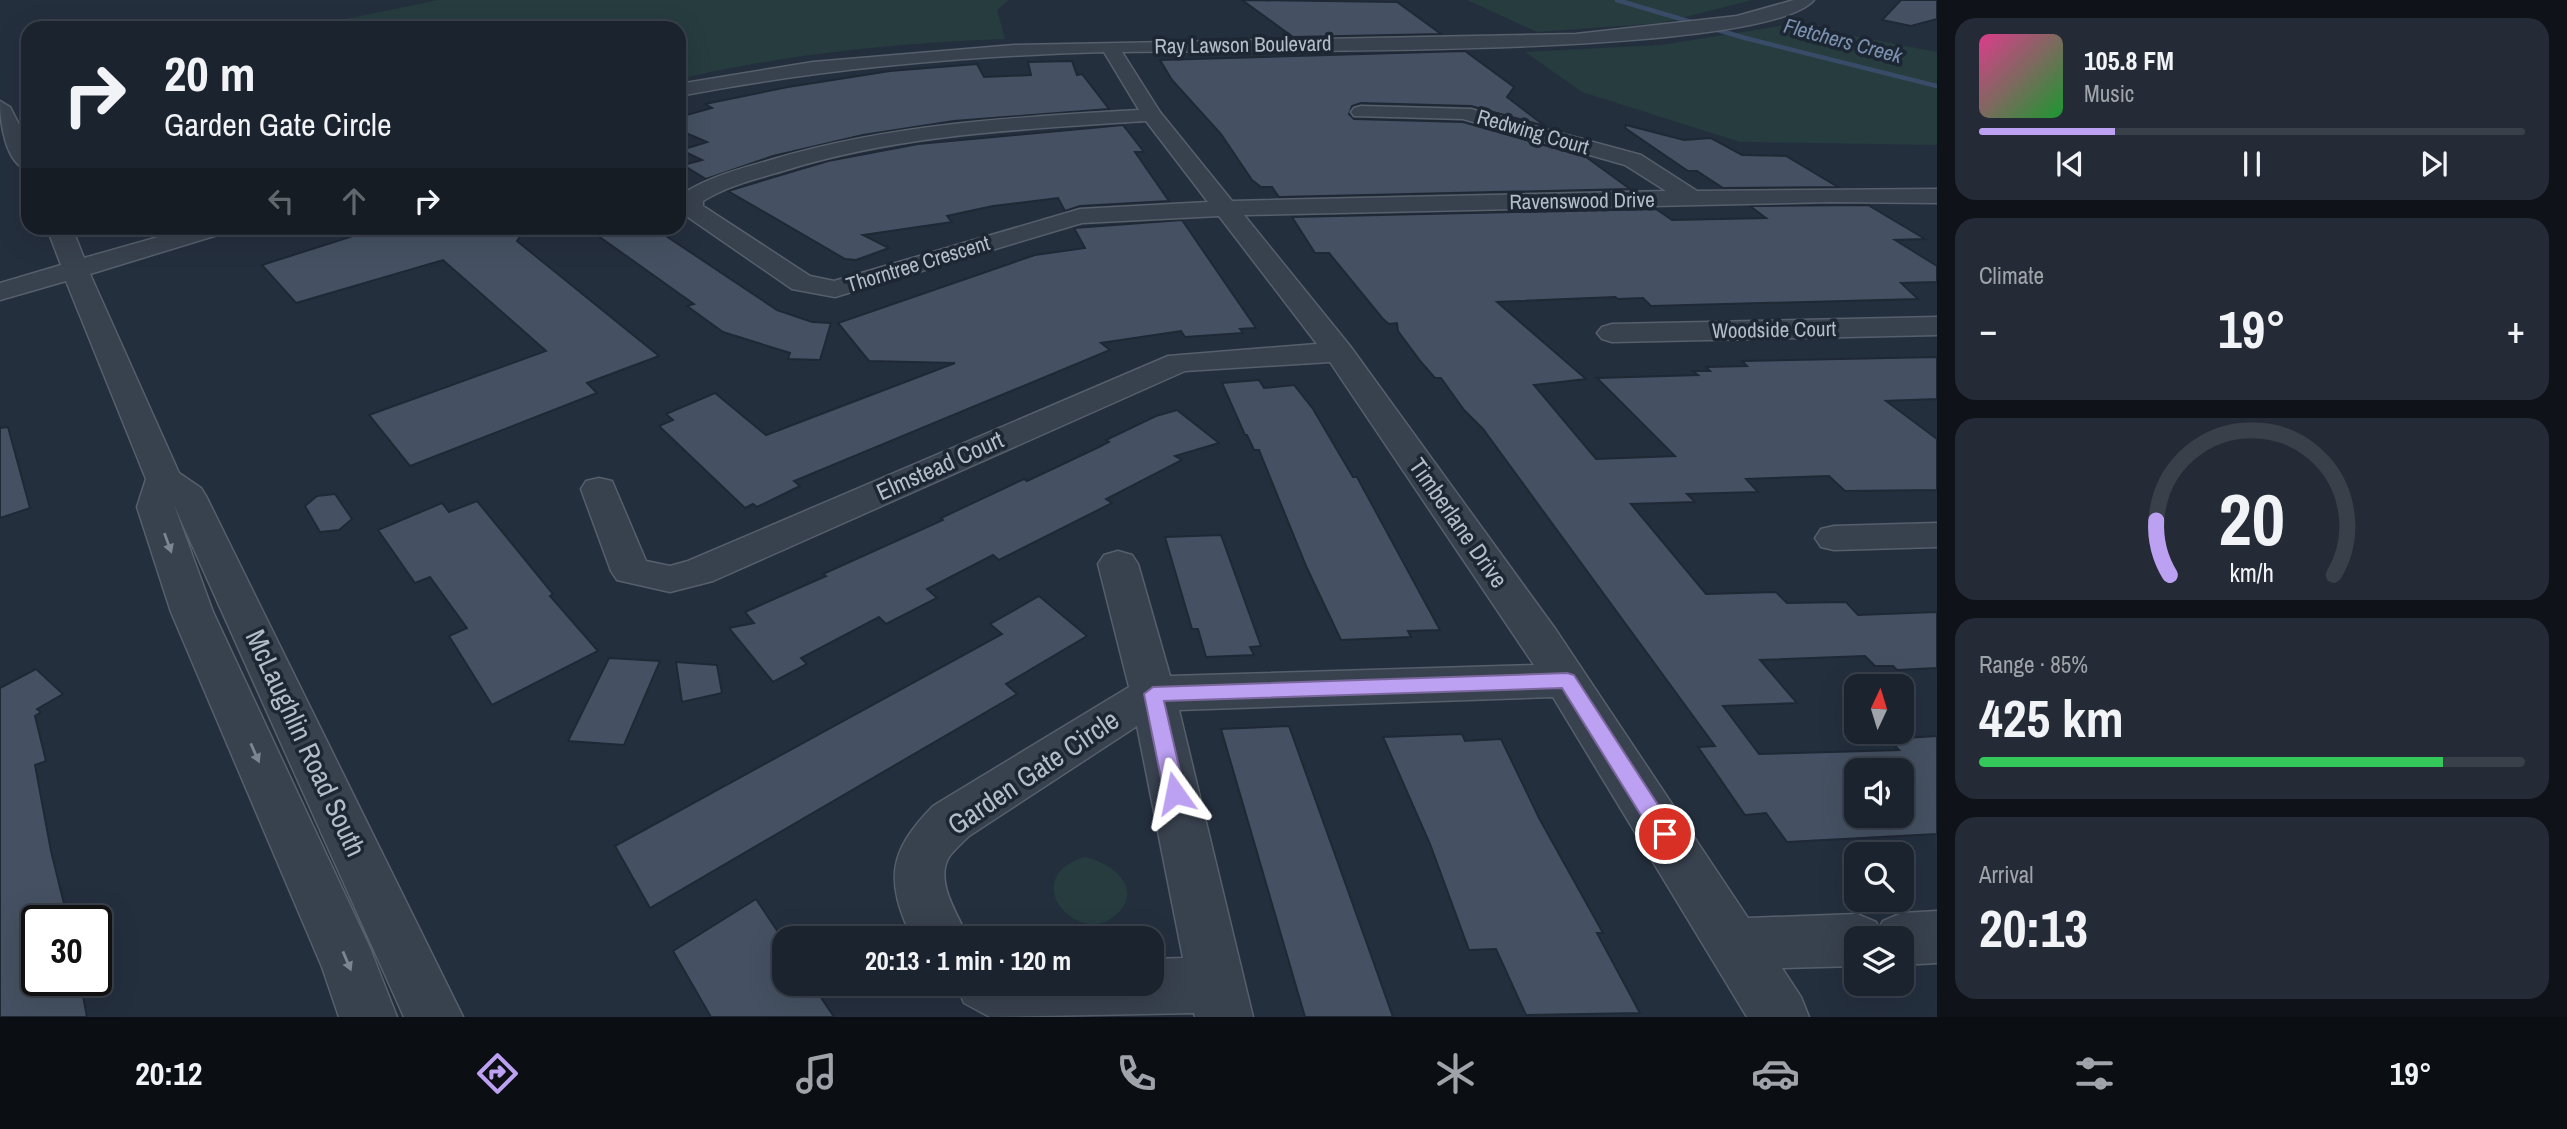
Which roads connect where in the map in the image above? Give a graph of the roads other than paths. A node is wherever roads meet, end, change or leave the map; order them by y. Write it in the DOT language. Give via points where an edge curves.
graph roads {
  1 [pos="1806,0"];
  2 [pos="1110,47"];
  3 [pos="686,89"];
  4 [pos="0,107"];
  5 [pos="1361,112"];
  6 [pos="1152,115"];
  7 [pos="21,149"];
  8 [pos="1895,195"];
  9 [pos="1937,196"];
  10 [pos="1694,199"];
  11 [pos="1227,208"];
  12 [pos="1937,223"];
  13 [pos="63,235"];
  14 [pos="191,235"];
  15 [pos="76,269"];
  16 [pos="0,292"];
  17 [pos="1937,327"];
  18 [pos="1612,333"];
  19 [pos="1339,352"];
  20 [pos="164,479"];
  21 [pos="599,489"];
  22 [pos="1937,535"];
  23 [pos="1834,538"];
  24 [pos="1118,564"];
  25 [pos="1567,680"];
  26 [pos="1153,694"];
  27 [pos="934,926"];
  28 [pos="1937,937"];
  29 [pos="1914,938"];
  30 [pos="1844,940"];
  31 [pos="1735,944"];
  32 [pos="1118,996"];
  33 [pos="1221,1001"];
  34 [pos="369,1017"];
  35 [pos="434,1017"];
  36 [pos="1780,1017"];
  1 -- 2 [label="street, Ray Lawson Boulevard" via="1726,22 1602,39"];
  2 -- 3 [label="street, Ray Lawson Boulevard" via="879,58 768,71"];
  2 -- 6 [label="street, Timberlane Drive"];
  4 -- 7 [label="street"];
  5 -- 10 [label="street, Redwing Court" via="1464,113 1633,160"];
  6 -- 11 [label="street, Timberlane Drive"];
  6 -- 11 [label="street, Thorntree Crescent" via="948,128 806,155 706,188 692,198 690,209 802,283 835,289 1080,216"];
  8 -- 9 [label="street, Ravenswood Drive"];
  8 -- 10 [label="street, Ravenswood Drive"];
  8 -- 12 [label="street"];
  10 -- 11 [label="street, Ravenswood Drive"];
  11 -- 19 [label="street, Timberlane Drive"];
  13 -- 15 [label="street, McLaughlin Road South"];
  14 -- 15 [label="street"];
  15 -- 16 [label="street"];
  15 -- 20 [label="street, McLaughlin Road South"];
  17 -- 18 [label="street, Woodside Court"];
  19 -- 21 [label="street, Elmstead Court" via="1179,362 699,572 670,579 631,571"];
  19 -- 25 [label="street, Timberlane Drive"];
  20 -- 34 [label="street, McLaughlin Road South, one-way" via="155,507 192,612"];
  20 -- 35 [label="street, McLaughlin Road South" via="188,496"];
  22 -- 23 [label="street"];
  24 -- 26 [label="street, Garden Gate Circle"];
  25 -- 26 [label="street"];
  25 -- 31 [label="street, Timberlane Drive"];
  26 -- 27 [label="street, Garden Gate Circle" via="951,821 926,850 918,873 926,913"];
  26 -- 33 [label="street, Garden Gate Circle"];
  28 -- 29 [label="street"];
  30 -- 31 [label="street"];
  31 -- 36 [label="street, Timberlane Drive"];
  32 -- 33 [label="street, Garden Gate Circle"];
}
